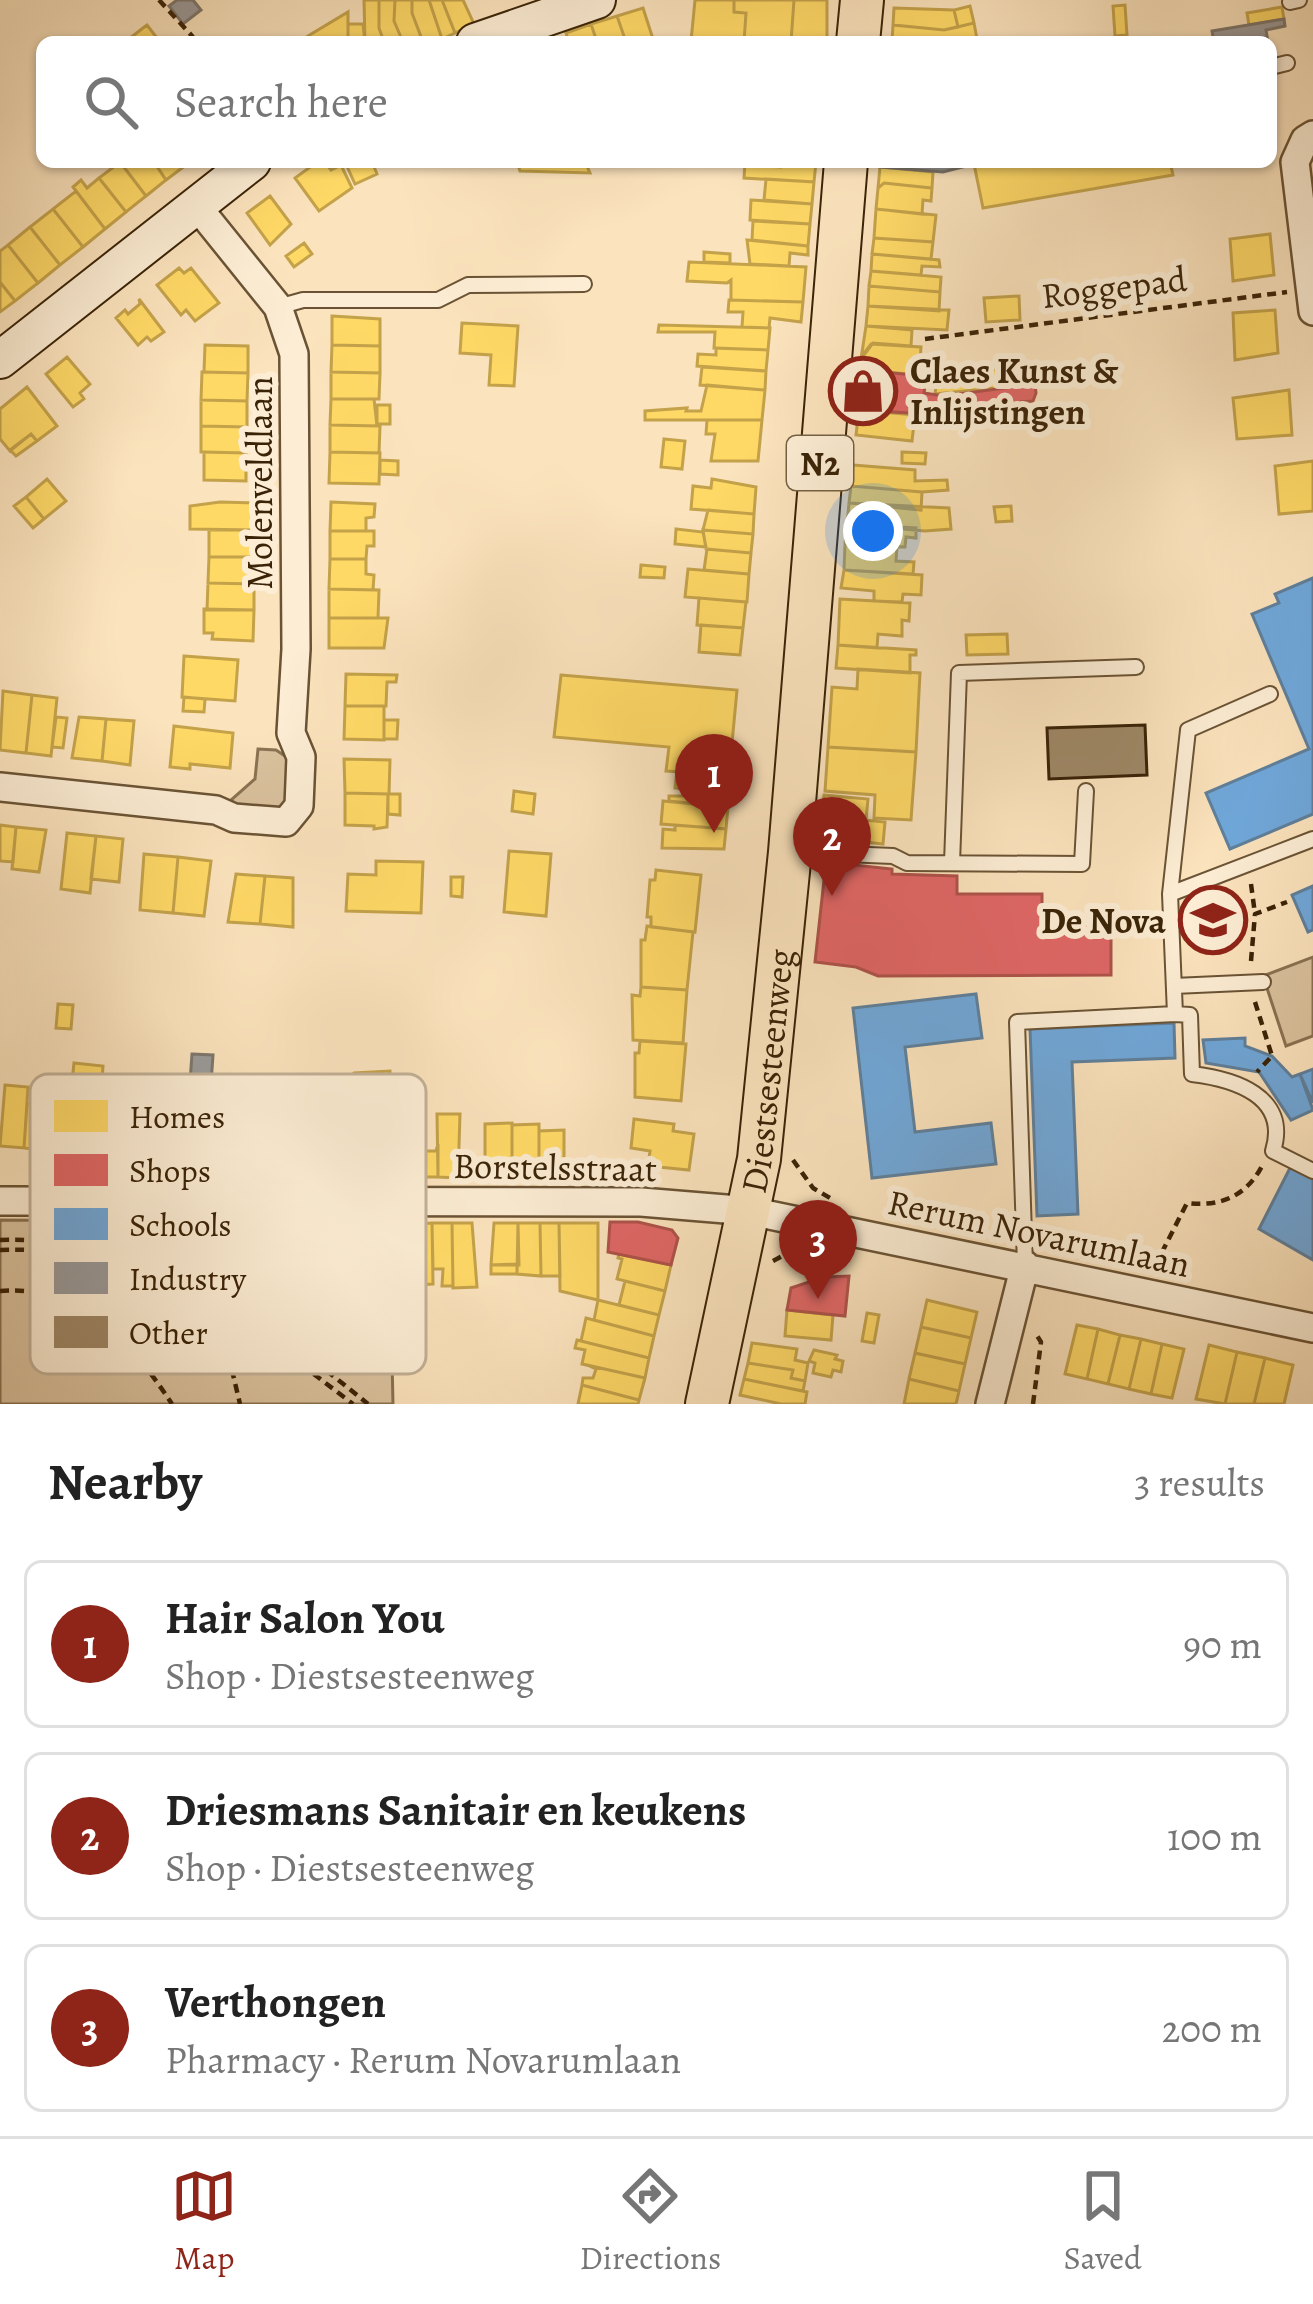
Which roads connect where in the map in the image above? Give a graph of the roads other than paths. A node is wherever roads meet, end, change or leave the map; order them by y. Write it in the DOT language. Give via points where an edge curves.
graph roads {
  1 [pos="597,0"];
  2 [pos="862,0"];
  3 [pos="493,36"];
  4 [pos="859,36"];
  5 [pos="1313,135"];
  6 [pos="244,168"];
  7 [pos="846,168"];
  8 [pos="195,204"];
  9 [pos="584,284"];
  10 [pos="1312,300"];
  11 [pos="278,307"];
  12 [pos="0,359"];
  13 [pos="1136,667"];
  14 [pos="1270,694"];
  15 [pos="0,787"];
  16 [pos="1086,791"];
  17 [pos="1313,838"];
  18 [pos="790,852"];
  19 [pos="952,863"];
  20 [pos="1171,894"];
  21 [pos="1264,982"];
  22 [pos="1174,986"];
  23 [pos="1175,1014"];
  24 [pos="1313,1171"];
  25 [pos="426,1202"];
  26 [pos="749,1211"];
  27 [pos="1025,1265"];
  28 [pos="1313,1328"];
  29 [pos="707,1404"];
  30 [pos="990,1404"];
  1 -- 3 [label="street"];
  2 -- 4 [label="main road"];
  5 -- 10 [label="street" via="1295,162"];
  6 -- 8 [label="street"];
  7 -- 18 [label="main road, Diestsesteenweg / N2"];
  8 -- 11 [label="street, Molenveldlaan"];
  8 -- 12 [label="street"];
  9 -- 11 [label="lane" via="468,285 438,300"];
  11 -- 15 [label="street, Molenveldlaan" via="294,354 291,733 301,757 299,806 286,822"];
  13 -- 19 [label="lane" via="959,673"];
  14 -- 20 [label="lane" via="1188,730"];
  16 -- 19 [label="lane" via="1082,864"];
  17 -- 20 [label="lane"];
  18 -- 19 [label="lane"];
  18 -- 26 [label="main road, Diestsesteenweg / N2"];
  20 -- 22 [label="lane"];
  21 -- 22 [label="lane"];
  22 -- 23 [label="lane"];
  23 -- 24 [label="lane" via="1190,1015 1192,1074 1246,1085 1271,1118 1274,1151"];
  23 -- 27 [label="lane" via="1017,1022"];
  25 -- 26 [label="street, Borstelsstraat"];
  26 -- 27 [label="street, Rerum Novarumlaan"];
  26 -- 29 [label="main road, Diestsesteenweg / N2"];
  27 -- 28 [label="street, Rerum Novarumlaan"];
  27 -- 30 [label="street"];
}
